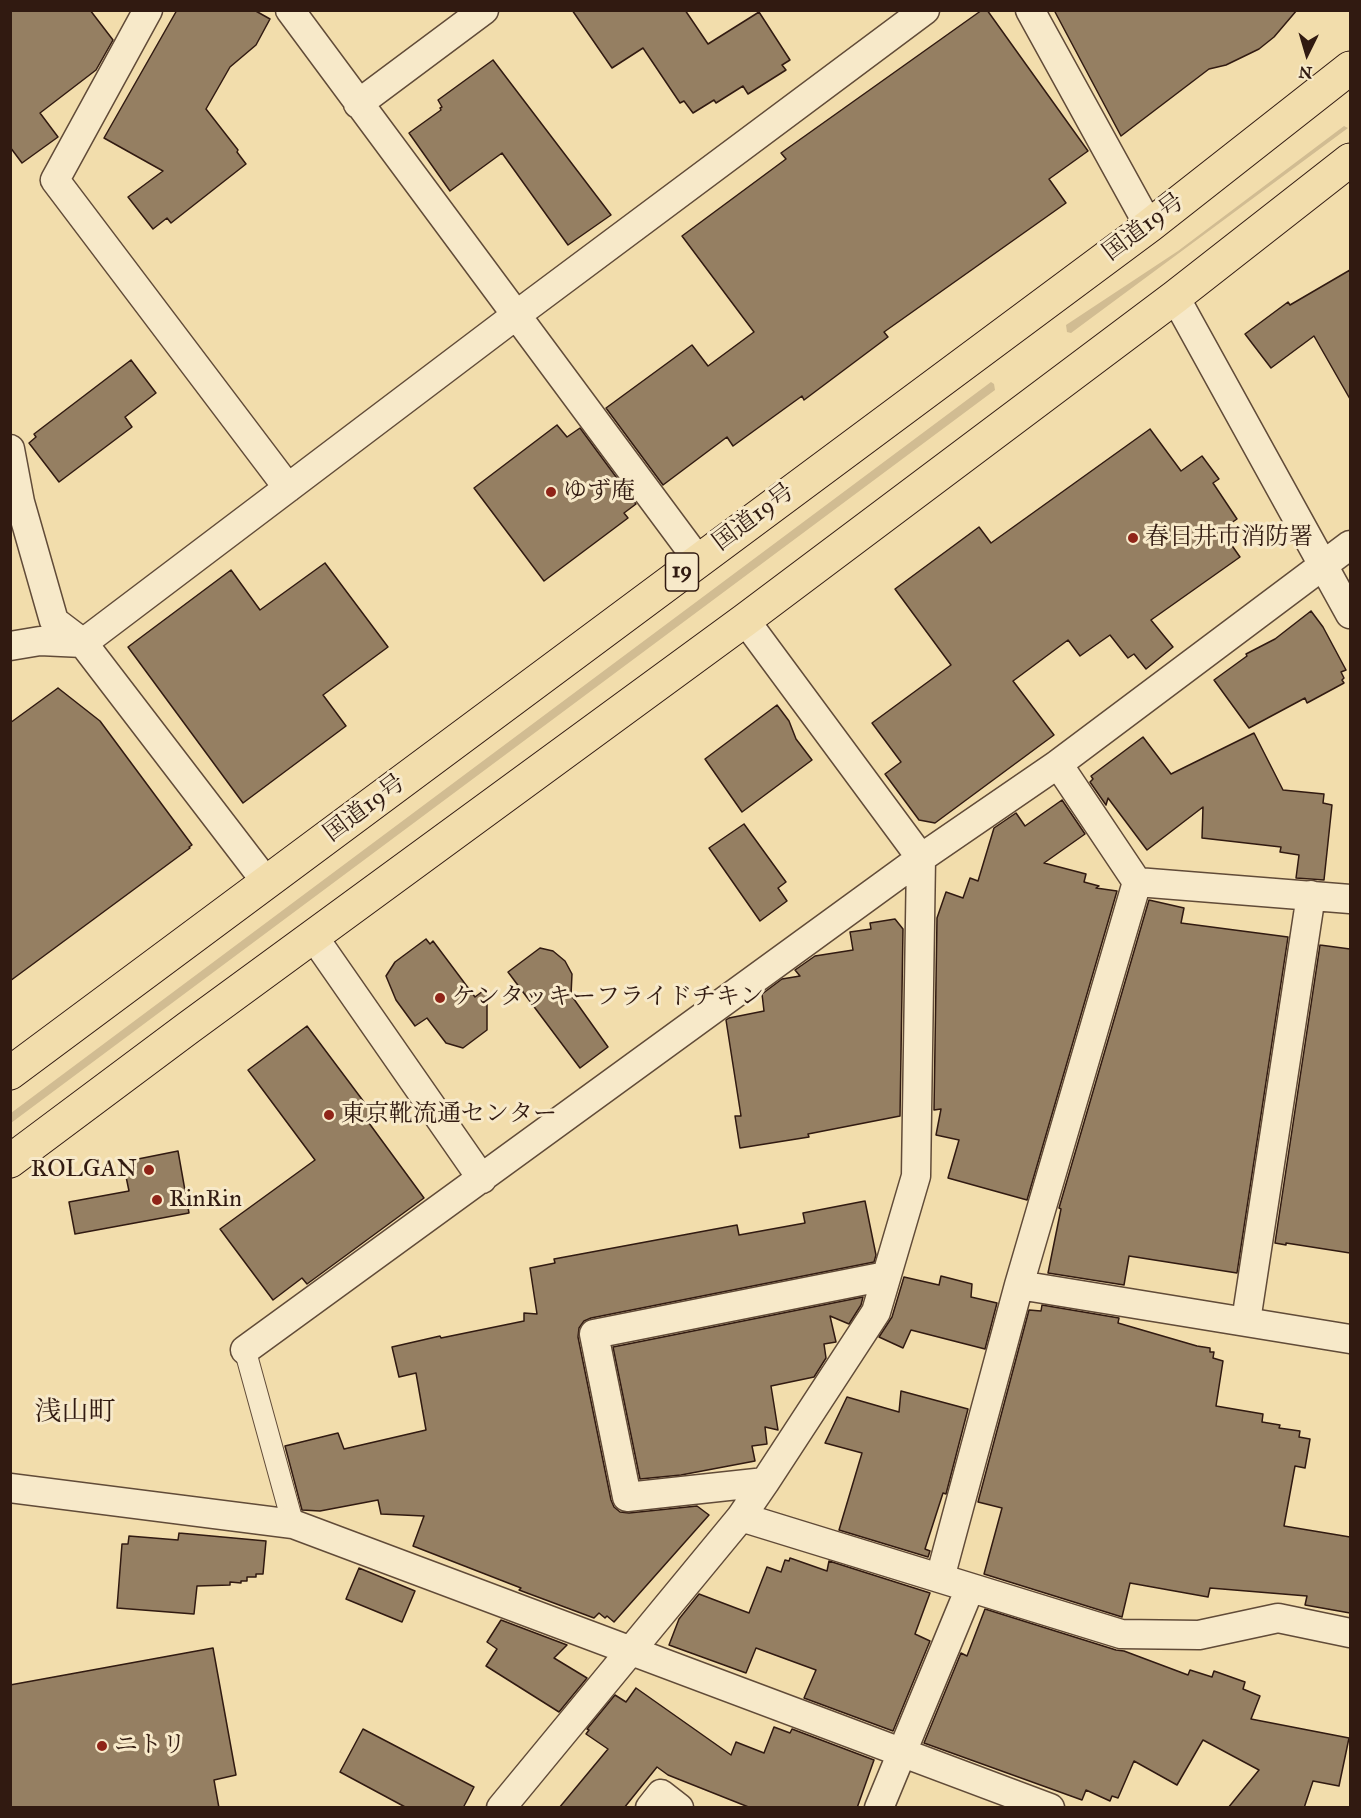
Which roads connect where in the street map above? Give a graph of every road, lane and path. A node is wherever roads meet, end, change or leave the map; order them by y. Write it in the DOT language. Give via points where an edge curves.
graph roads {
  1 [pos="148,10"];
  2 [pos="290,10"];
  3 [pos="484,10"];
  4 [pos="925,10"];
  5 [pos="1030,10"];
  6 [pos="1350,68"];
  7 [pos="358,104"];
  8 [pos="1350,160"];
  9 [pos="1149,226"];
  10 [pos="1175,297"];
  11 [pos="515,316"];
  12 [pos="10,450"];
  13 [pos="288,488"];
  14 [pos="1350,545"];
  15 [pos="698,560"];
  16 [pos="1324,564"];
  17 [pos="1350,614"];
  18 [pos="745,620"];
  19 [pos="83,643"];
  20 [pos="10,646"];
  21 [pos="1058,764"];
  22 [pos="921,858"];
  23 [pos="1137,882"];
  24 [pos="267,883"];
  25 [pos="1311,895"];
  26 [pos="1350,899"];
  27 [pos="313,936"];
  28 [pos="10,1073"];
  29 [pos="10,1161"];
  30 [pos="482,1179"];
  31 [pos="886,1276"];
  32 [pos="1019,1285"];
  33 [pos="1246,1321"];
  34 [pos="1350,1340"];
  35 [pos="245,1350"];
  36 [pos="765,1482"];
  37 [pos="10,1488"];
  38 [pos="741,1517"];
  39 [pos="293,1524"];
  40 [pos="940,1578"];
  41 [pos="970,1588"];
  42 [pos="1350,1633"];
  43 [pos="631,1651"];
  44 [pos="903,1753"];
  45 [pos="501,1808"];
  46 [pos="650,1808"];
  47 [pos="679,1808"];
  48 [pos="879,1808"];
  49 [pos="1050,1808"];
  1 -- 13 [label="street" via="55,180"];
  2 -- 7 [label="street"];
  3 -- 7 [label="street"];
  4 -- 11 [label="street"];
  5 -- 9 [label="street"];
  6 -- 9 [label="highway, 国道19号 / 19"];
  7 -- 11 [label="street"];
  8 -- 10 [label="highway"];
  9 -- 15 [label="highway, 国道19号 / 19"];
  10 -- 16 [label="street"];
  10 -- 18 [label="highway"];
  11 -- 13 [label="street"];
  11 -- 15 [label="street"];
  12 -- 19 [label="street" via="20,501 54,621"];
  13 -- 19 [label="street"];
  14 -- 16 [label="street"];
  15 -- 24 [label="highway, 国道19号 / 19"];
  16 -- 17 [label="street"];
  16 -- 21 [label="street"];
  18 -- 22 [label="street"];
  18 -- 27 [label="highway"];
  19 -- 20 [label="street" via="39,640"];
  19 -- 24 [label="street"];
  21 -- 22 [label="street"];
  21 -- 23 [label="street"];
  22 -- 30 [label="street"];
  22 -- 31 [label="street" via="916,1176"];
  23 -- 25 [label="street"];
  23 -- 32 [label="street"];
  24 -- 28 [label="highway, 国道19号 / 19"];
  25 -- 26 [label="street"];
  25 -- 33 [label="street"];
  27 -- 29 [label="highway"];
  27 -- 30 [label="street"];
  30 -- 35 [label="street"];
  31 -- 36 [label="street" via="876,1312"];
  31 -- 36 [label="street" via="594,1335 627,1497"];
  32 -- 33 [label="street"];
  32 -- 40 [label="street"];
  33 -- 34 [label="street"];
  35 -- 39 [label="street"];
  36 -- 38 [label="street"];
  37 -- 39 [label="street"];
  38 -- 40 [label="street"];
  38 -- 43 [label="street"];
  39 -- 43 [label="street"];
  40 -- 41 [label="street"];
  41 -- 42 [label="street" via="1121,1634 1199,1635 1278,1618"];
  41 -- 44 [label="street"];
  43 -- 44 [label="street"];
  43 -- 45 [label="street"];
  44 -- 48 [label="street"];
  44 -- 49 [label="street"];
  46 -- 47 [label="street" via="661,1794"];
}
